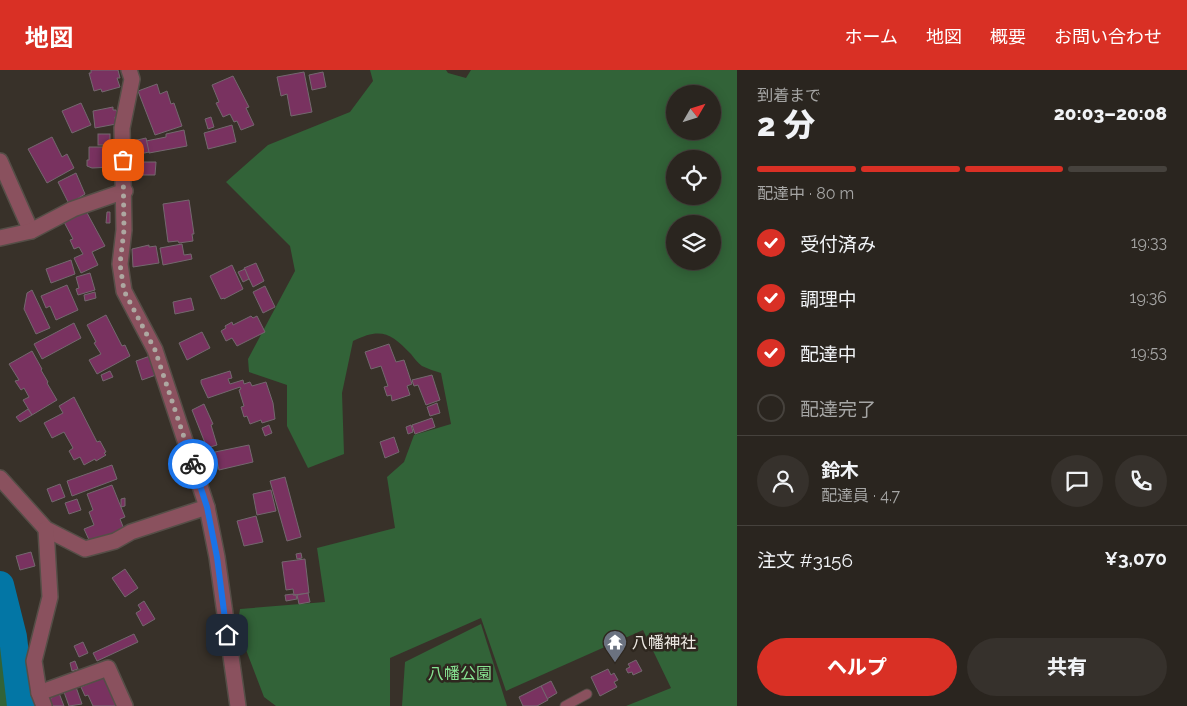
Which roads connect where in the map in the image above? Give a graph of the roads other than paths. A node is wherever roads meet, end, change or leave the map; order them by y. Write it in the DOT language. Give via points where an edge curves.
graph roads {
  1 [pos="129,70"];
  2 [pos="0,160"];
  3 [pos="125,190"];
  4 [pos="31,231"];
  5 [pos="0,238"];
  6 [pos="0,478"];
  7 [pos="207,507"];
  8 [pos="46,530"];
  9 [pos="587,694"];
  10 [pos="41,699"];
  11 [pos="124,706"];
  12 [pos="238,706"];
  13 [pos="565,706"];
  1 -- 3 [label="street" via="132,79 122,128"];
  2 -- 4 [label="street"];
  3 -- 4 [label="street" via="73,209"];
  3 -- 7 [label="street" via="120,264 124,291 155,350"];
  4 -- 5 [label="street"];
  6 -- 8 [label="street"];
  7 -- 8 [label="street" via="85,549"];
  7 -- 12 [label="street"];
  8 -- 10 [label="street" via="50,598 34,661"];
  9 -- 13 [label="lane"];
  10 -- 11 [label="street" via="108,668"];
}
